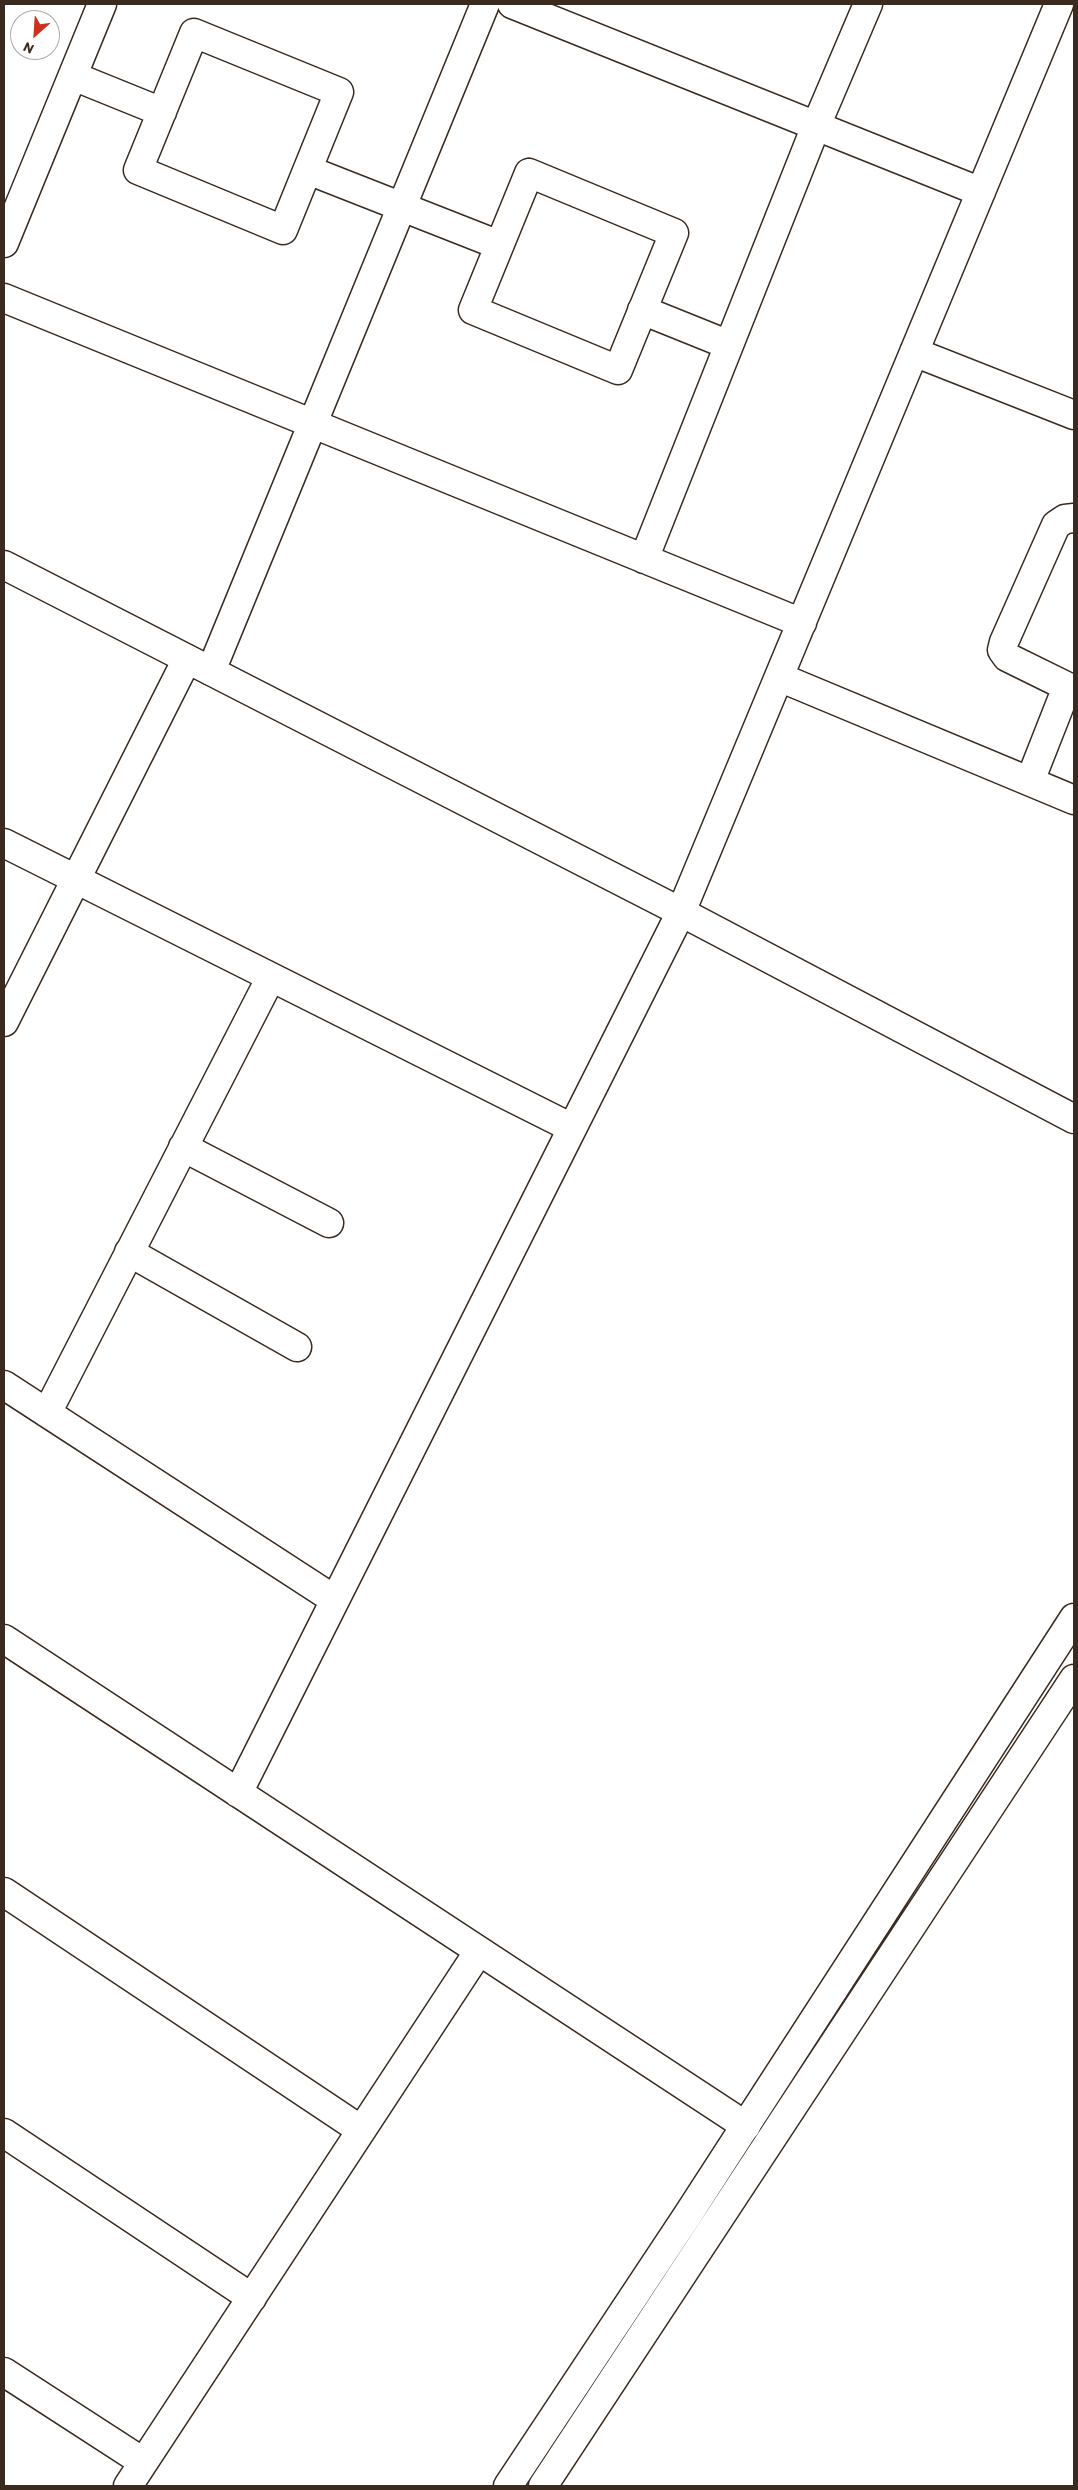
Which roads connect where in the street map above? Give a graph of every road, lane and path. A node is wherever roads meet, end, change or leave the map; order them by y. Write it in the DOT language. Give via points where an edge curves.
graph roads {
  1 [pos="102,4"];
  2 [pos="485,4"];
  3 [pos="512,4"];
  4 [pos="868,4"];
  5 [pos="1063,13"];
  6 [pos="73,76"];
  7 [pos="162,112"];
  8 [pos="816,126"];
  9 [pos="308,170"];
  10 [pos="981,192"];
  11 [pos="401,207"];
  12 [pos="4,243"];
  13 [pos="499,245"];
  14 [pos="4,298"];
  15 [pos="642,310"];
  16 [pos="729,345"];
  17 [pos="914,352"];
  18 [pos="1074,415"];
  19 [pos="312,425"];
  20 [pos="1074,518"];
  21 [pos="644,559"];
  22 [pos="4,565"];
  23 [pos="802,623"];
  24 [pos="199,665"];
  25 [pos="779,677"];
  26 [pos="1071,688"];
  27 [pos="1030,781"];
  28 [pos="1074,800"];
  29 [pos="4,843"];
  30 [pos="76,880"];
  31 [pos="681,912"];
  32 [pos="271,977"];
  33 [pos="4,1022"];
  34 [pos="1074,1119"];
  35 [pos="572,1128"];
  36 [pos="183,1147"];
  37 [pos="329,1223"];
  38 [pos="129,1252"];
  39 [pos="297,1347"];
  40 [pos="4,1385"];
  41 [pos="47,1413"];
  42 [pos="335,1600"];
  43 [pos="1074,1618"];
  44 [pos="4,1639"];
  45 [pos="1074,1679"];
  46 [pos="238,1793"];
  47 [pos="4,1892"];
  48 [pos="479,1951"];
  49 [pos="746,2126"];
  50 [pos="362,2130"];
  51 [pos="4,2133"];
  52 [pos="252,2298"];
  53 [pos="4,2372"];
  54 [pos="144,2462"];
  55 [pos="128,2486"];
  56 [pos="508,2486"];
  57 [pos="543,2486"];
  1 -- 6 [label="street"];
  2 -- 11 [label="street"];
  3 -- 8 [label="street"];
  4 -- 8 [label="street"];
  5 -- 10 [label="street"];
  6 -- 7 [label="street"];
  6 -- 12 [label="street"];
  7 -- 9 [label="street" via="138,170 284,230"];
  7 -- 9 [label="street" via="194,33 339,92"];
  8 -- 10 [label="street"];
  8 -- 16 [label="street"];
  9 -- 11 [label="street"];
  10 -- 17 [label="street"];
  11 -- 13 [label="street"];
  11 -- 19 [label="street"];
  13 -- 15 [label="street" via="472,310 618,370"];
  13 -- 15 [label="street" via="529,173 674,233"];
  14 -- 19 [label="street"];
  15 -- 16 [label="street"];
  16 -- 21 [label="street"];
  17 -- 18 [label="street"];
  17 -- 23 [label="street"];
  19 -- 21 [label="street"];
  19 -- 24 [label="street"];
  20 -- 26 [label="street" via="1056,524 1002,650 1007,658"];
  21 -- 23 [label="street"];
  22 -- 24 [label="street"];
  23 -- 25 [label="street"];
  24 -- 30 [label="street"];
  24 -- 31 [label="street"];
  25 -- 27 [label="street"];
  25 -- 31 [label="street"];
  26 -- 27 [label="street"];
  27 -- 28 [label="street"];
  29 -- 30 [label="street"];
  30 -- 32 [label="street"];
  30 -- 33 [label="street"];
  31 -- 34 [label="street"];
  31 -- 35 [label="street"];
  32 -- 35 [label="street"];
  32 -- 36 [label="street"];
  35 -- 42 [label="street"];
  36 -- 37 [label="street"];
  36 -- 38 [label="street"];
  38 -- 39 [label="street"];
  38 -- 41 [label="street"];
  40 -- 41 [label="street"];
  41 -- 42 [label="street"];
  42 -- 46 [label="street"];
  43 -- 49 [label="street"];
  44 -- 46 [label="street"];
  45 -- 57 [label="street"];
  46 -- 48 [label="street"];
  47 -- 50 [label="street"];
  48 -- 49 [label="street"];
  48 -- 50 [label="street"];
  49 -- 56 [label="street"];
  50 -- 52 [label="street"];
  51 -- 52 [label="street"];
  52 -- 54 [label="street"];
  53 -- 54 [label="street"];
  54 -- 55 [label="street"];
}
